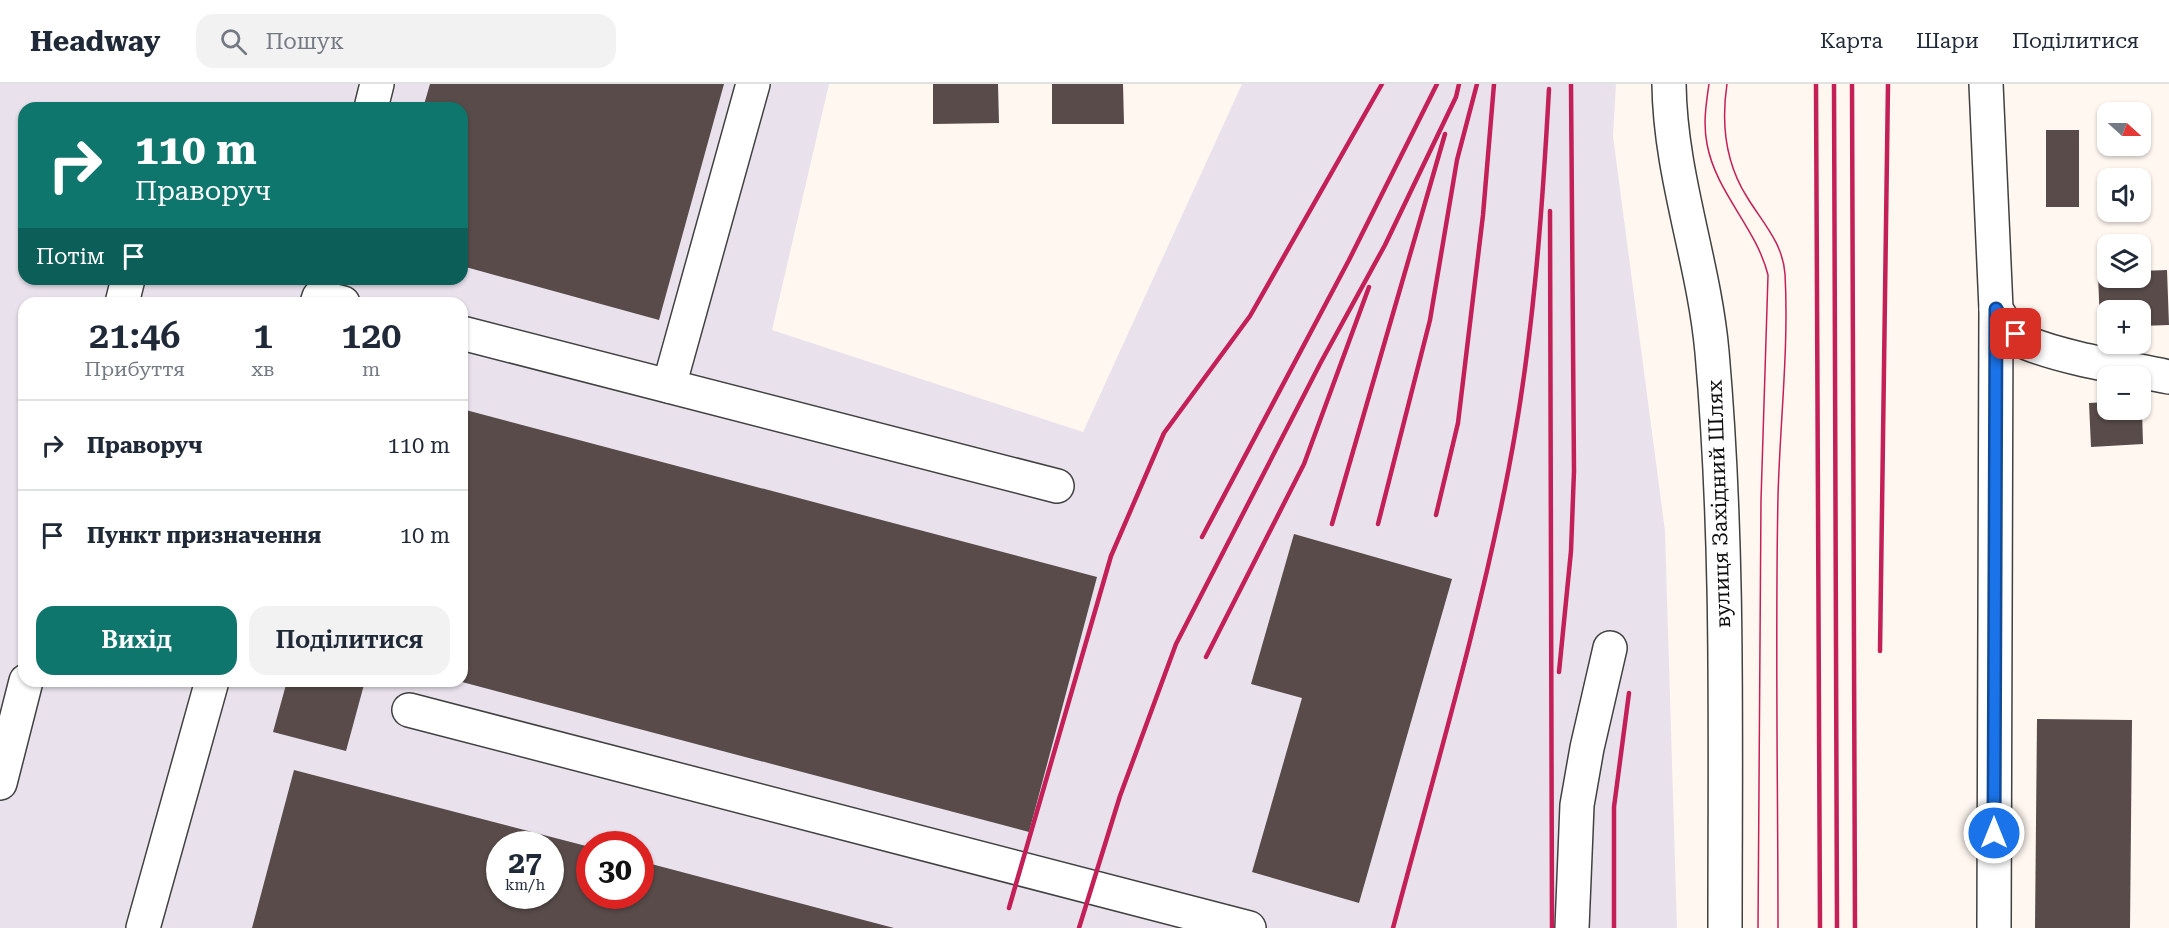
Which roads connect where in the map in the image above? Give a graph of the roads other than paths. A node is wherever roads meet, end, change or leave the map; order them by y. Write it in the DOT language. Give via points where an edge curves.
graph roads {
  1 [pos="378,84"];
  2 [pos="753,84"];
  3 [pos="1669,84"];
  4 [pos="1986,84"];
  5 [pos="373,102"];
  6 [pos="1996,309"];
  7 [pos="468,335"];
  8 [pos="2169,377"];
  9 [pos="669,386"];
  10 [pos="1058,486"];
  11 [pos="1610,648"];
  12 [pos="24,687"];
  13 [pos="210,687"];
  14 [pos="409,710"];
  15 [pos="0,783"];
  16 [pos="143,928"];
  17 [pos="1249,928"];
  18 [pos="1572,928"];
  19 [pos="1725,928"];
  20 [pos="1994,928"];
  1 -- 5 [label="street"];
  2 -- 9 [label="street"];
  3 -- 19 [label="street, вулиця Західний Шлях" via="1675,148 1712,344 1720,442"];
  4 -- 6 [label="street"];
  6 -- 8 [label="street" via="2006,326 2026,342"];
  6 -- 20 [label="street"];
  7 -- 9 [label="street"];
  9 -- 10 [label="street"];
  11 -- 18 [label="street" via="1577,805"];
  12 -- 15 [label="street"];
  13 -- 16 [label="street"];
  14 -- 17 [label="street"];
}
